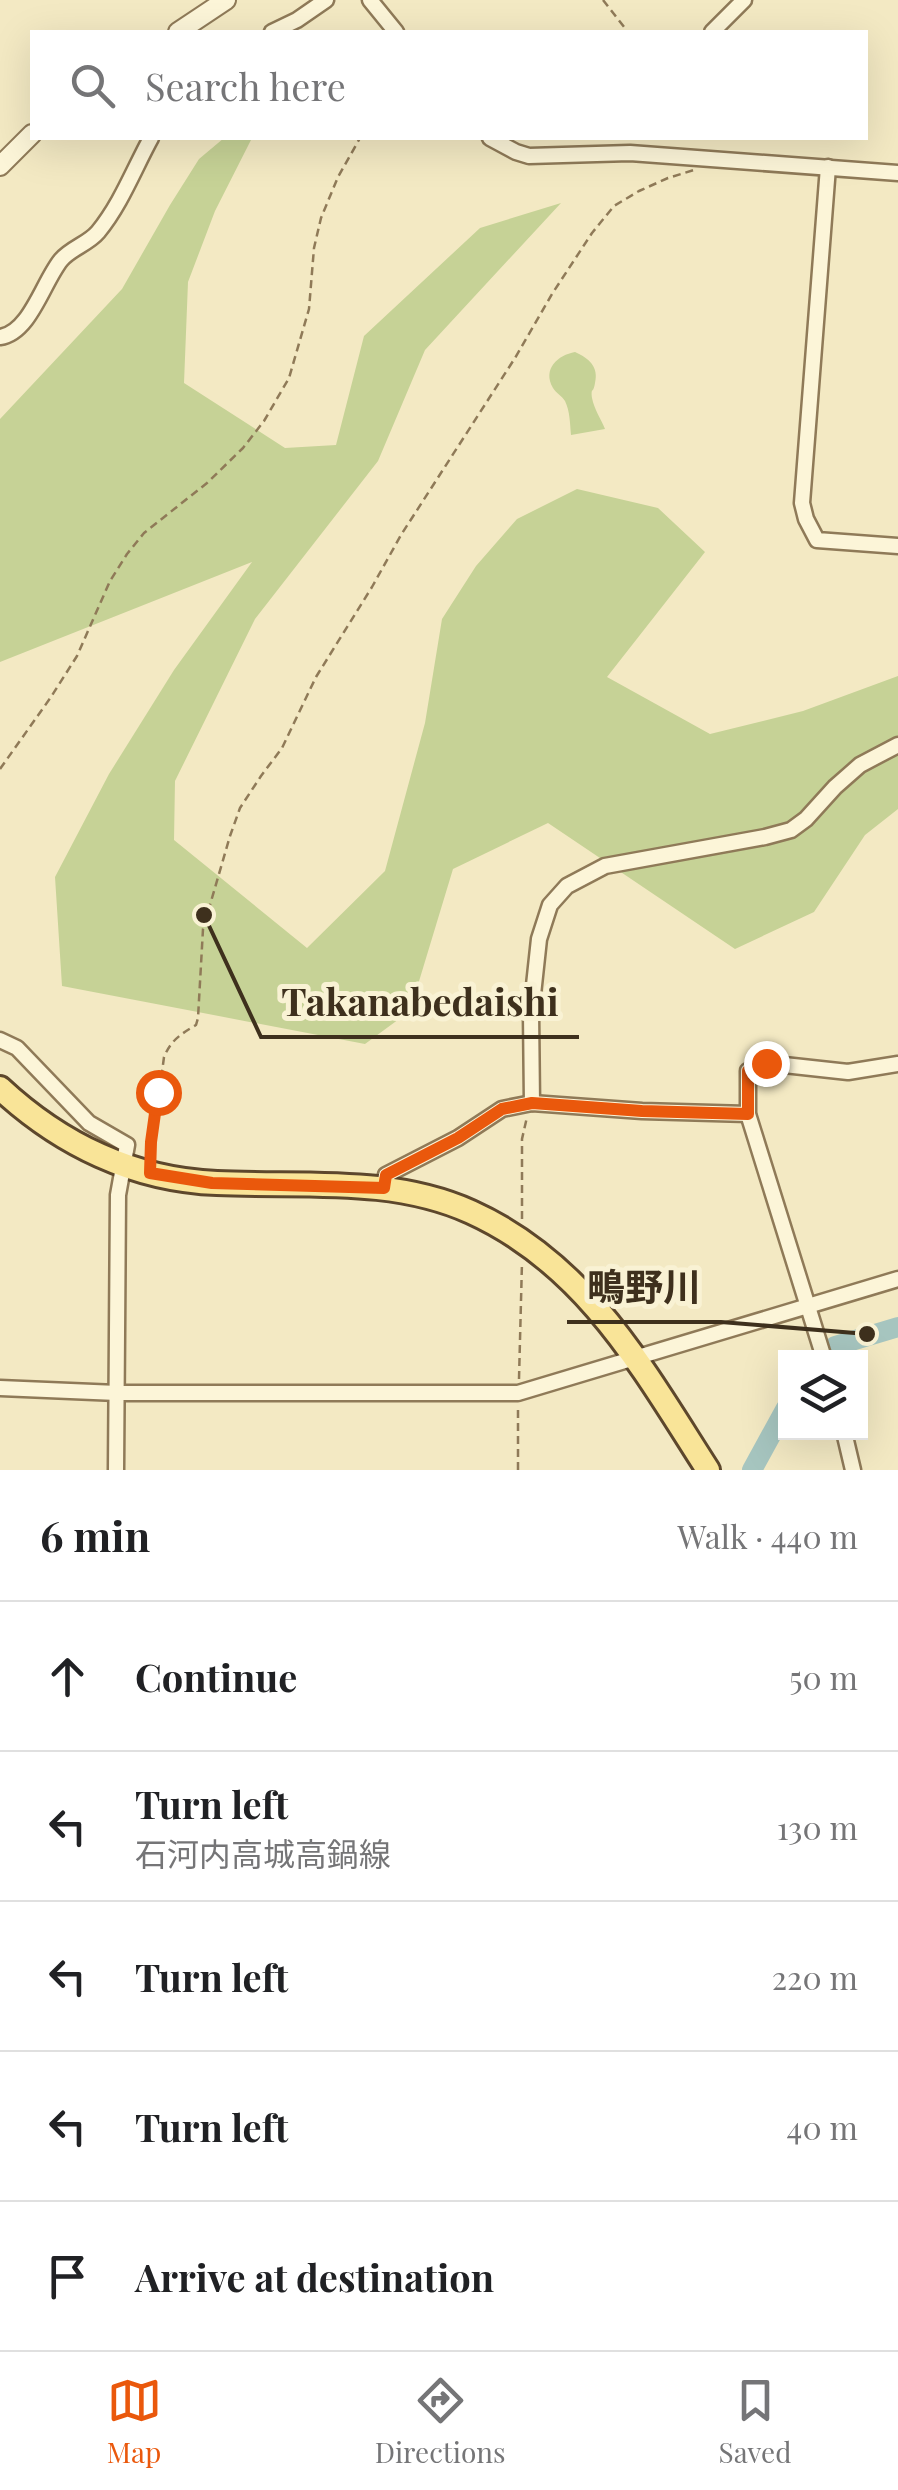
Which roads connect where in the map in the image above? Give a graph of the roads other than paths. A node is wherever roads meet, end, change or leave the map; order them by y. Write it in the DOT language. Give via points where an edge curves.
graph roads {
  1 [pos="226,0"];
  2 [pos="326,0"];
  3 [pos="370,0"];
  4 [pos="744,0"];
  5 [pos="181,30"];
  6 [pos="276,30"];
  7 [pos="394,30"];
  8 [pos="714,30"];
  9 [pos="30,136"];
  10 [pos="150,140"];
  11 [pos="494,140"];
  12 [pos="608,140"];
  13 [pos="595,153"];
  14 [pos="0,166"];
  15 [pos="828,167"];
  16 [pos="898,173"];
  17 [pos="0,337"];
  18 [pos="898,546"];
  19 [pos="898,745"];
  20 [pos="0,1040"];
  21 [pos="898,1064"];
  22 [pos="0,1088"];
  23 [pos="532,1103"];
  24 [pos="748,1114"];
  25 [pos="122,1166"];
  26 [pos="384,1188"];
  27 [pos="898,1279"];
  28 [pos="807,1305"];
  29 [pos="821,1350"];
  30 [pos="636,1358"];
  31 [pos="0,1388"];
  32 [pos="116,1393"];
  33 [pos="846,1440"];
  34 [pos="116,1470"];
  35 [pos="708,1470"];
  36 [pos="853,1470"];
  1 -- 5 [label="street"];
  2 -- 6 [label="street"];
  3 -- 7 [label="street"];
  4 -- 8 [label="street"];
  9 -- 14 [label="street"];
  10 -- 17 [label="street" via="95,236 64,257 21,326"];
  11 -- 13 [label="street" via="529,156"];
  12 -- 13 [label="street"];
  13 -- 15 [label="street"];
  15 -- 16 [label="street"];
  15 -- 18 [label="street" via="802,503 817,540"];
  19 -- 23 [label="street" via="860,766 790,830 605,866 567,886 550,906 539,940"];
  20 -- 25 [label="street" via="17,1048 89,1123 127,1145"];
  21 -- 24 [label="street" via="848,1072 766,1063 748,1071"];
  22 -- 25 [label="main road" via="73,1144"];
  23 -- 24 [label="street"];
  23 -- 26 [label="street" via="502,1109 386,1175"];
  24 -- 28 [label="street"];
  25 -- 26 [label="main road" via="212,1183"];
  25 -- 32 [label="street"];
  26 -- 30 [label="main road" via="454,1205 522,1241 560,1269"];
  27 -- 28 [label="street"];
  28 -- 29 [label="street"];
  28 -- 30 [label="street"];
  30 -- 32 [label="street" via="518,1393"];
  30 -- 35 [label="main road"];
  31 -- 32 [label="street"];
  32 -- 34 [label="street"];
  33 -- 36 [label="street"];
}
